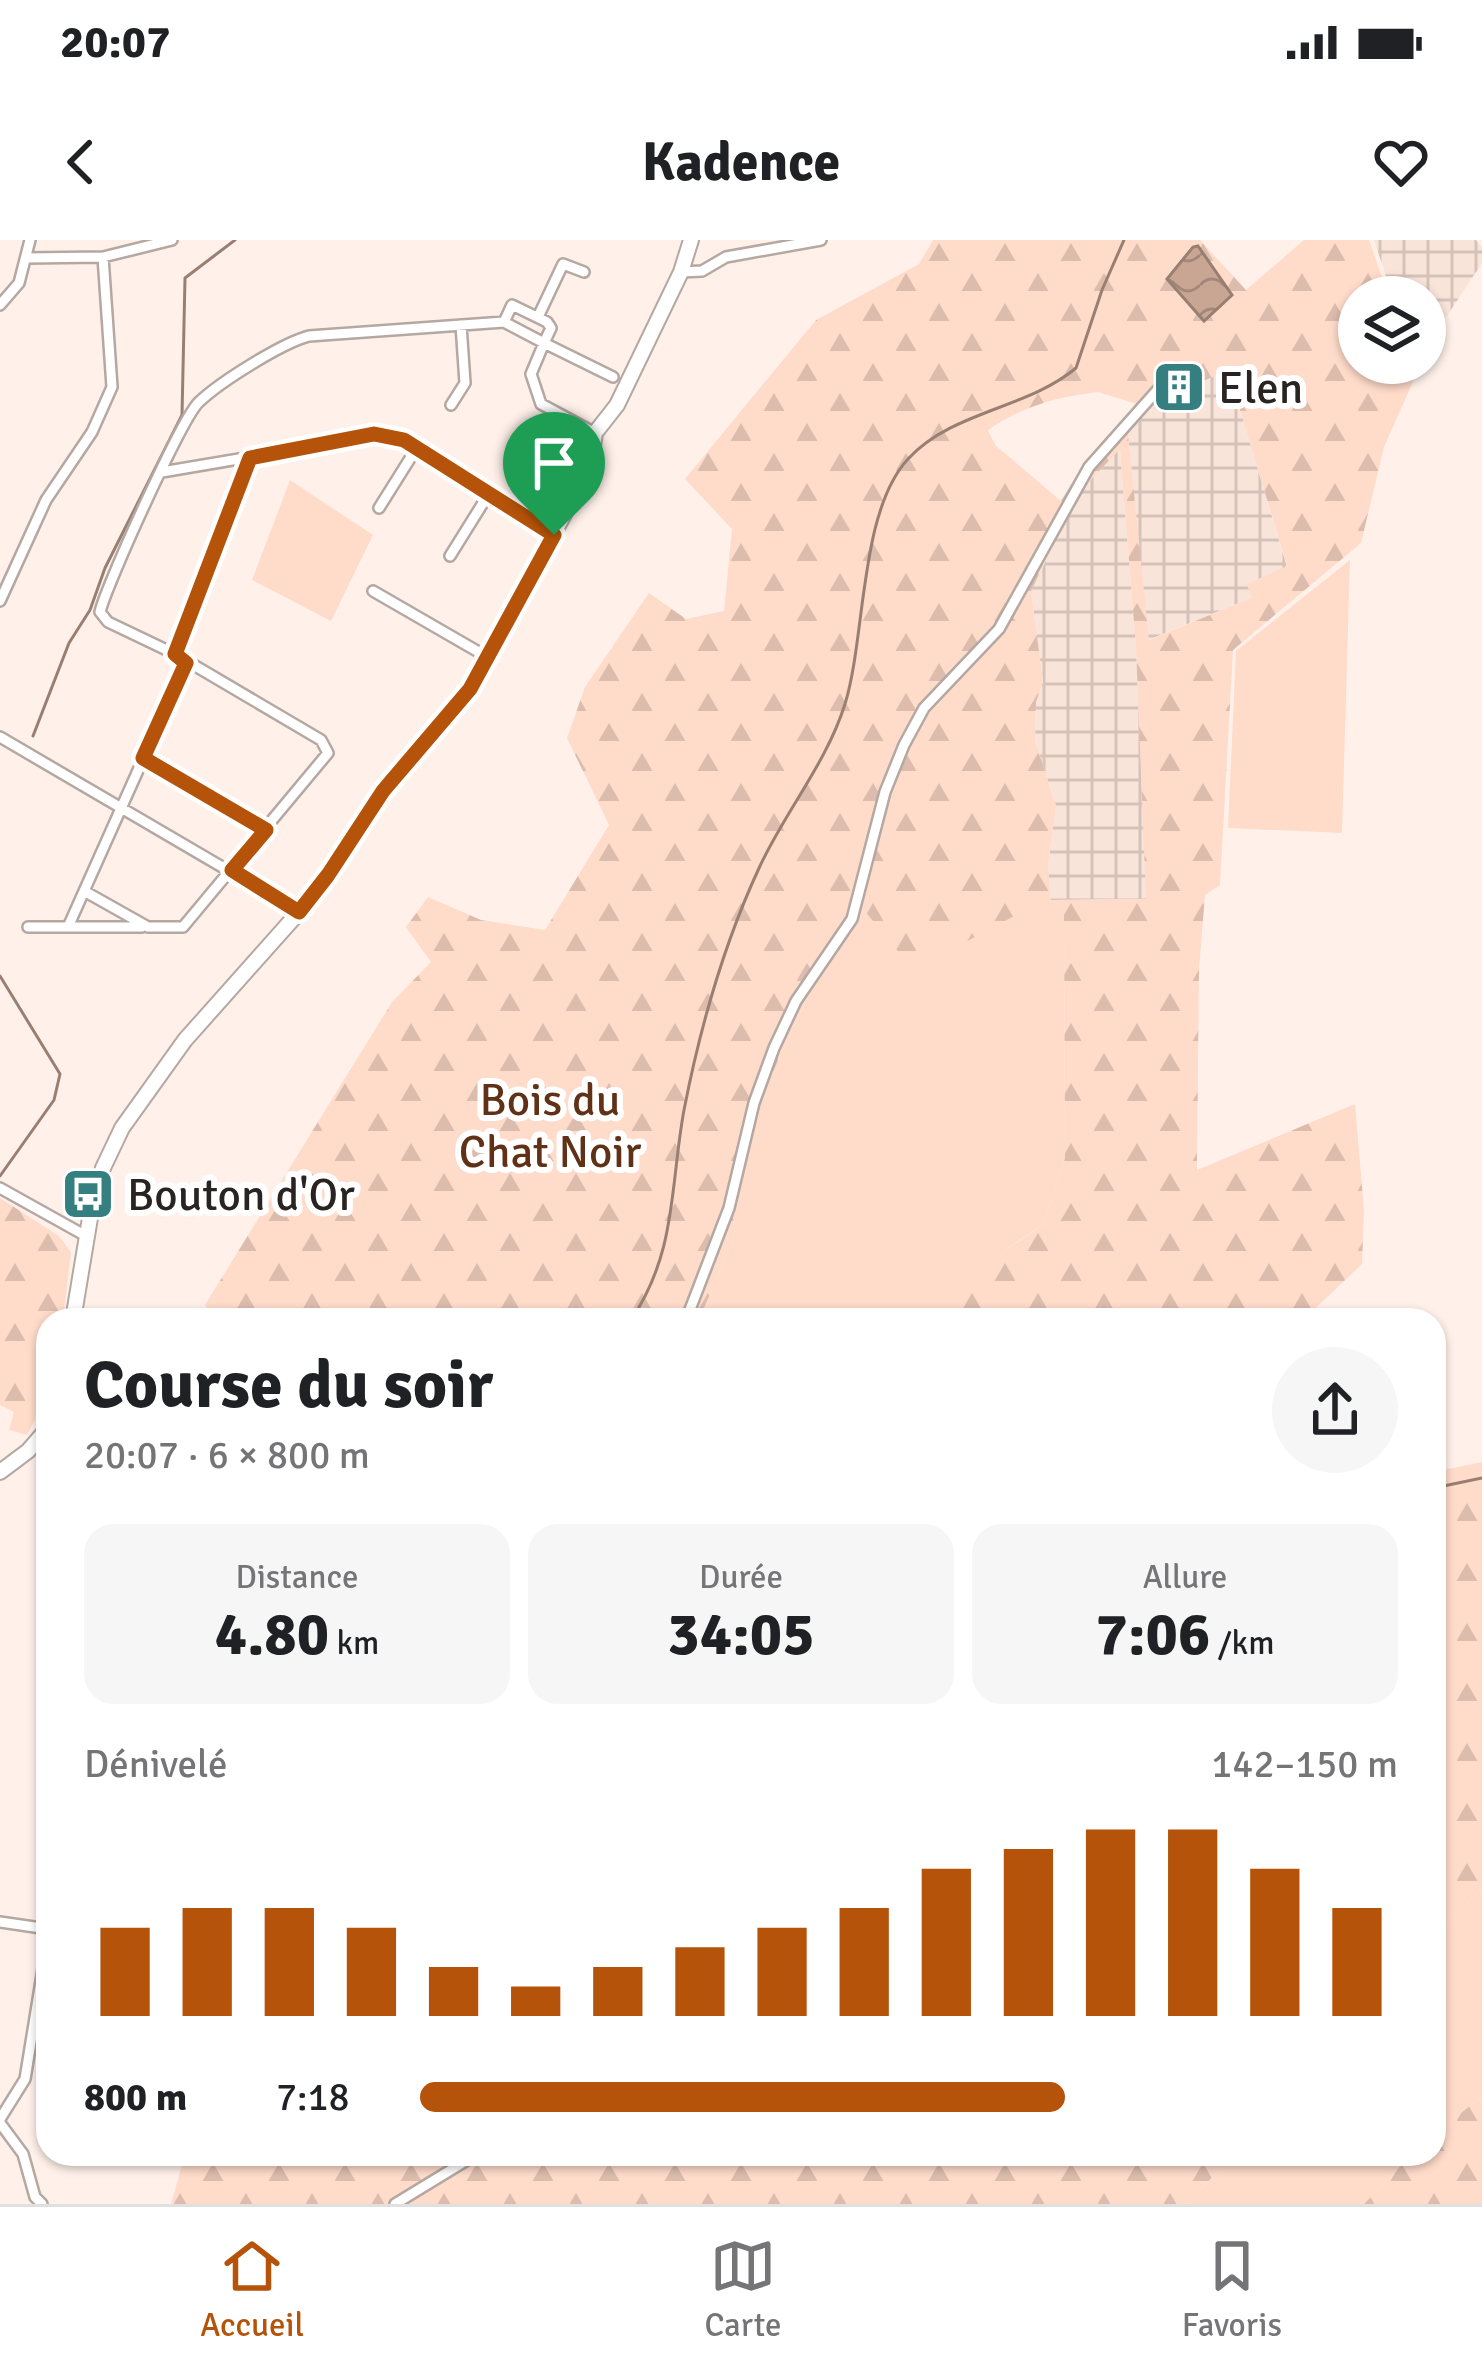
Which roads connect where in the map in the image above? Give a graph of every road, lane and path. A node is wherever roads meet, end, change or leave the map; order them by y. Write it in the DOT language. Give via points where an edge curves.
graph roads {
  1 [pos="30,240"];
  2 [pos="172,240"];
  3 [pos="691,240"];
  4 [pos="821,240"];
  5 [pos="103,257"];
  6 [pos="26,258"];
  7 [pos="584,272"];
  8 [pos="682,272"];
  9 [pos="0,305"];
  10 [pos="538,317"];
  11 [pos="504,322"];
  12 [pos="461,325"];
  13 [pos="544,343"];
  14 [pos="1177,368"];
  15 [pos="613,376"];
  16 [pos="451,405"];
  17 [pos="595,433"];
  18 [pos="416,449"];
  19 [pos="250,458"];
  20 [pos="162,472"];
  21 [pos="488,495"];
  22 [pos="379,508"];
  23 [pos="554,535"];
  24 [pos="450,556"];
  25 [pos="373,591"];
  26 [pos="0,601"];
  27 [pos="175,654"];
  28 [pos="489,658"];
  29 [pos="186,663"];
  30 [pos="0,737"];
  31 [pos="143,758"];
  32 [pos="122,808"];
  33 [pos="266,830"];
  34 [pos="232,870"];
  35 [pos="84,891"];
  36 [pos="299,912"];
  37 [pos="68,926"];
  38 [pos="28,927"];
  39 [pos="148,927"];
  40 [pos="0,1188"];
  41 [pos="86,1236"];
  42 [pos="75,1308"];
  43 [pos="691,1308"];
  44 [pos="36,1443"];
  45 [pos="0,1472"];
  46 [pos="0,1922"];
  47 [pos="36,1931"];
  48 [pos="36,2010"];
  49 [pos="0,2121"];
  50 [pos="457,2166"];
  51 [pos="42,2204"];
  52 [pos="394,2204"];
  1 -- 6 [label="street"];
  2 -- 5 [label="street"];
  3 -- 8 [label="main road"];
  4 -- 8 [label="street"];
  5 -- 6 [label="street"];
  5 -- 26 [label="street" via="112,387 46,500"];
  6 -- 9 [label="street"];
  7 -- 10 [label="street" via="563,264"];
  8 -- 17 [label="main road" via="617,405"];
  10 -- 11 [label="street" via="512,305"];
  10 -- 13 [label="street" via="551,328"];
  11 -- 12 [label="street"];
  11 -- 13 [label="street"];
  12 -- 16 [label="street" via="465,383"];
  12 -- 20 [label="street" via="290,341 199,402"];
  13 -- 15 [label="street"];
  13 -- 17 [label="street" via="531,374 538,399"];
  14 -- 43 [label="street" via="1088,467 999,629 924,708 904,745 852,919 774,1048 729,1208"];
  17 -- 23 [label="main road" via="590,466"];
  18 -- 19 [label="street" via="374,434"];
  18 -- 21 [label="street"];
  18 -- 22 [label="street"];
  19 -- 20 [label="street"];
  19 -- 27 [label="street"];
  20 -- 27 [label="street" via="100,612"];
  21 -- 23 [label="street"];
  21 -- 24 [label="street"];
  23 -- 28 [label="main road"];
  25 -- 28 [label="street"];
  27 -- 29 [label="street"];
  28 -- 36 [label="main road"];
  29 -- 31 [label="street"];
  29 -- 33 [label="street" via="328,746"];
  30 -- 32 [label="street"];
  31 -- 32 [label="street"];
  31 -- 33 [label="street"];
  32 -- 34 [label="street"];
  32 -- 35 [label="street"];
  33 -- 34 [label="street"];
  34 -- 36 [label="street"];
  34 -- 39 [label="street" via="183,927"];
  35 -- 37 [label="street"];
  35 -- 39 [label="street"];
  36 -- 41 [label="main road" via="149,1086 103,1168"];
  37 -- 38 [label="street"];
  37 -- 39 [label="street"];
  40 -- 41 [label="street"];
  41 -- 42 [label="main road"];
  44 -- 45 [label="main road"];
  46 -- 47 [label="street"];
  48 -- 49 [label="street" via="25,2079"];
  49 -- 51 [label="street"];
  50 -- 52 [label="street"];
}
